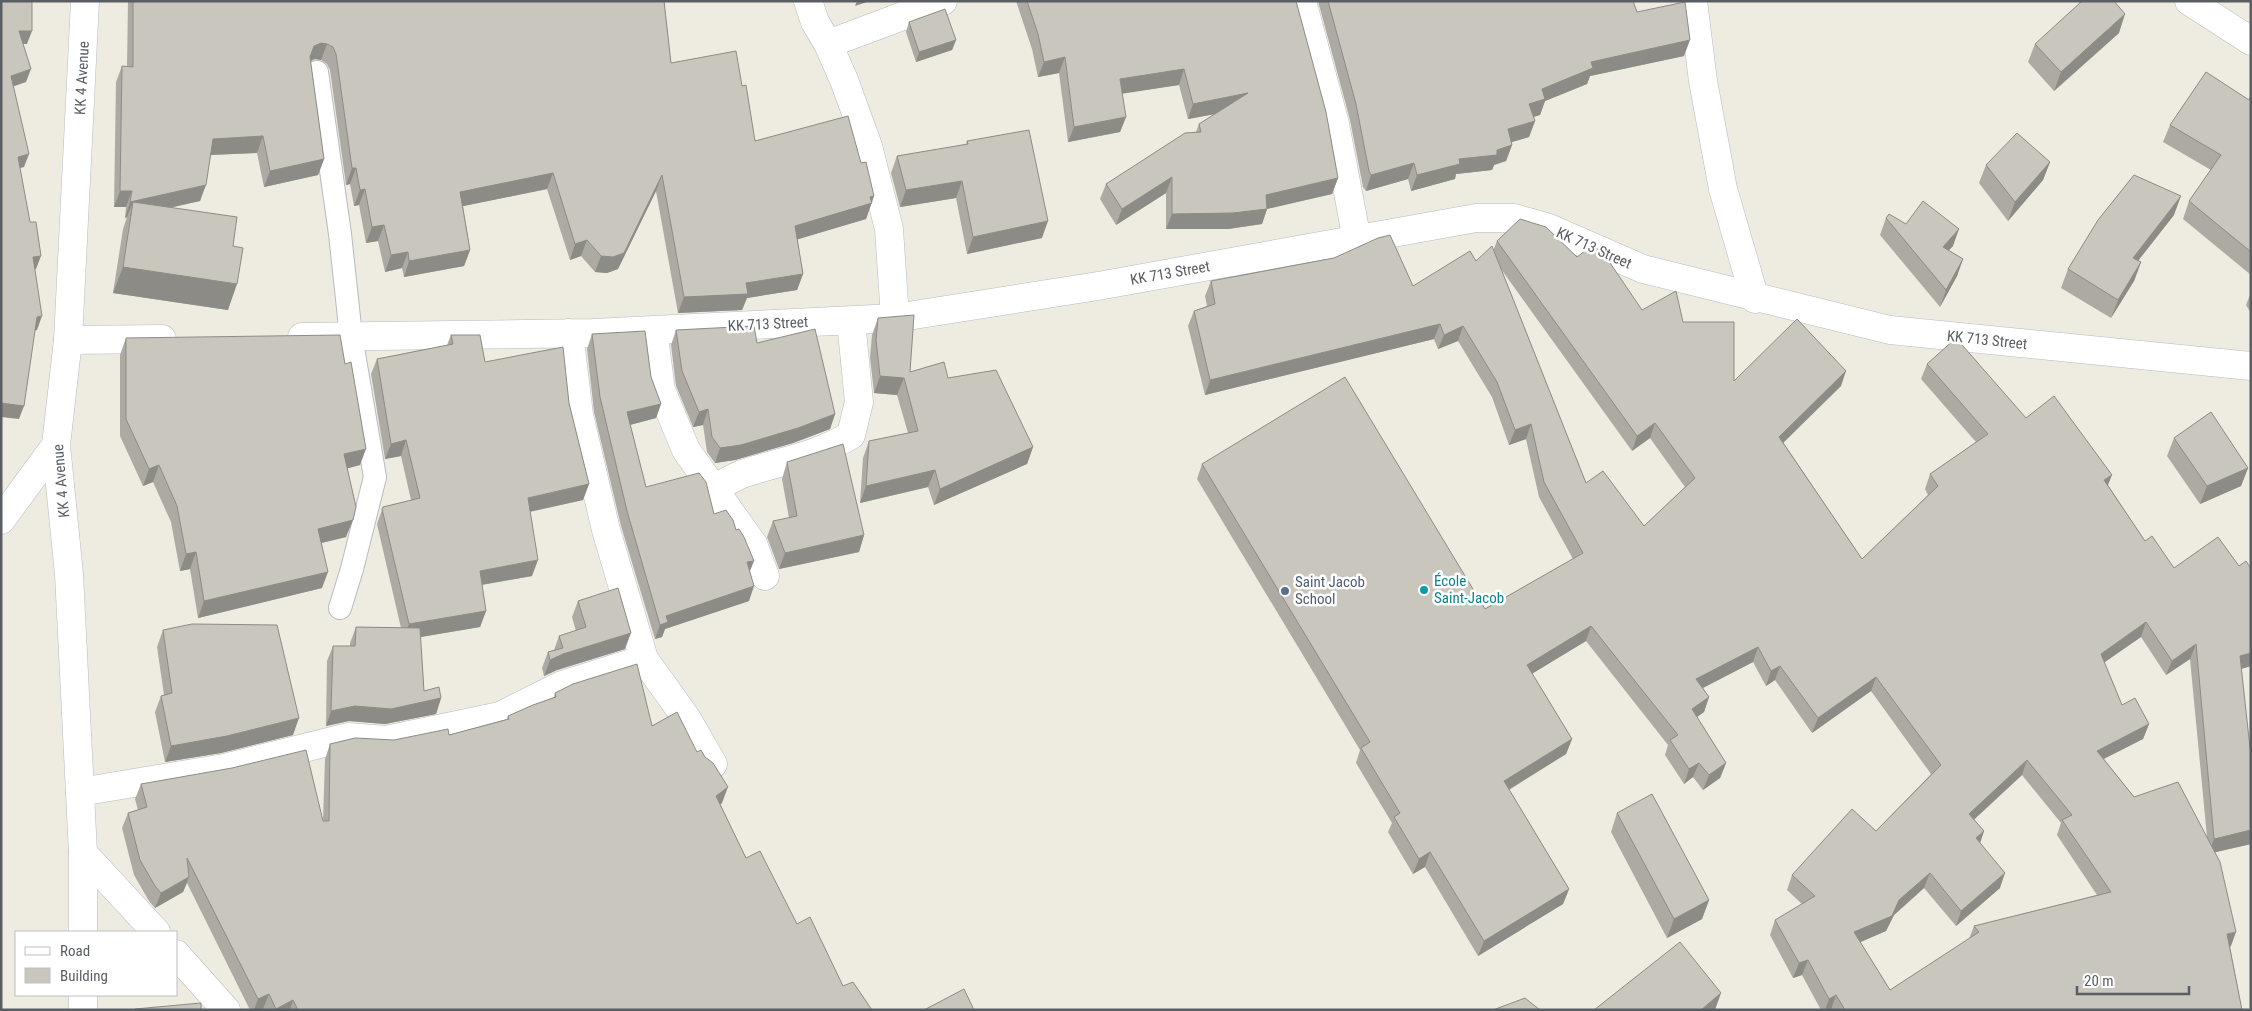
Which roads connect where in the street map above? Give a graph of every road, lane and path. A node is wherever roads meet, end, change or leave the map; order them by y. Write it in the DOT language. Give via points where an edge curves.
graph roads {
  1 [pos="86,1"];
  2 [pos="808,1"];
  3 [pos="943,1"];
  4 [pos="1302,1"];
  5 [pos="1693,1"];
  6 [pos="2189,1"];
  7 [pos="2251,41"];
  8 [pos="828,44"];
  9 [pos="317,72"];
  10 [pos="1357,240"];
  11 [pos="1755,299"];
  12 [pos="895,318"];
  13 [pos="851,321"];
  14 [pos="653,330"];
  15 [pos="569,333"];
  16 [pos="351,336"];
  17 [pos="273,337"];
  18 [pos="185,339"];
  19 [pos="68,340"];
  20 [pos="2251,366"];
  21 [pos="56,445"];
  22 [pos="714,489"];
  23 [pos="1,520"];
  24 [pos="765,576"];
  25 [pos="340,608"];
  26 [pos="644,659"];
  27 [pos="713,764"];
  28 [pos="80,792"];
  29 [pos="83,853"];
  30 [pos="83,931"];
  31 [pos="155,931"];
  32 [pos="178,956"];
  33 [pos="83,996"];
  34 [pos="82,1010"];
  35 [pos="226,1010"];
  1 -- 19 [label="street, KK 4 Avenue"];
  2 -- 8 [label="street" via="815,22"];
  3 -- 8 [label="street"];
  4 -- 10 [label="street" via="1335,124"];
  5 -- 11 [label="street" via="1703,81 1723,189"];
  6 -- 7 [label="street"];
  8 -- 12 [label="street" via="868,146 889,229"];
  9 -- 16 [label="lane"];
  10 -- 11 [label="street, KK 713 Street" via="1476,218 1514,218 1549,228 1643,269"];
  10 -- 12 [label="street, KK 713 Street"];
  11 -- 20 [label="street, KK 713 Street" via="1890,330"];
  12 -- 13 [label="street, KK 713 Street"];
  13 -- 14 [label="street, KK 713 Street"];
  13 -- 22 [label="street" via="859,402 851,435 800,458 740,475"];
  14 -- 15 [label="street, KK 713 Street"];
  14 -- 22 [label="street" via="662,390 686,450"];
  15 -- 16 [label="street, KK 713 Street"];
  15 -- 26 [label="street" via="581,424 606,530"];
  16 -- 17 [label="street, KK 713 Street"];
  16 -- 25 [label="lane" via="375,477"];
  18 -- 19 [label="street"];
  19 -- 21 [label="street, KK 4 Avenue"];
  21 -- 23 [label="street"];
  21 -- 28 [label="street, KK 4 Avenue" via="69,574"];
  22 -- 24 [label="street" via="752,544"];
  26 -- 27 [label="street" via="687,719"];
  26 -- 28 [label="street" via="562,685 500,716 386,740 348,737 224,768"];
  28 -- 29 [label="street, KK 4 Avenue"];
  29 -- 30 [label="street, KK 4 Avenue"];
  29 -- 31 [label="street"];
  32 -- 35 [label="street"];
  33 -- 34 [label="street"];
}
